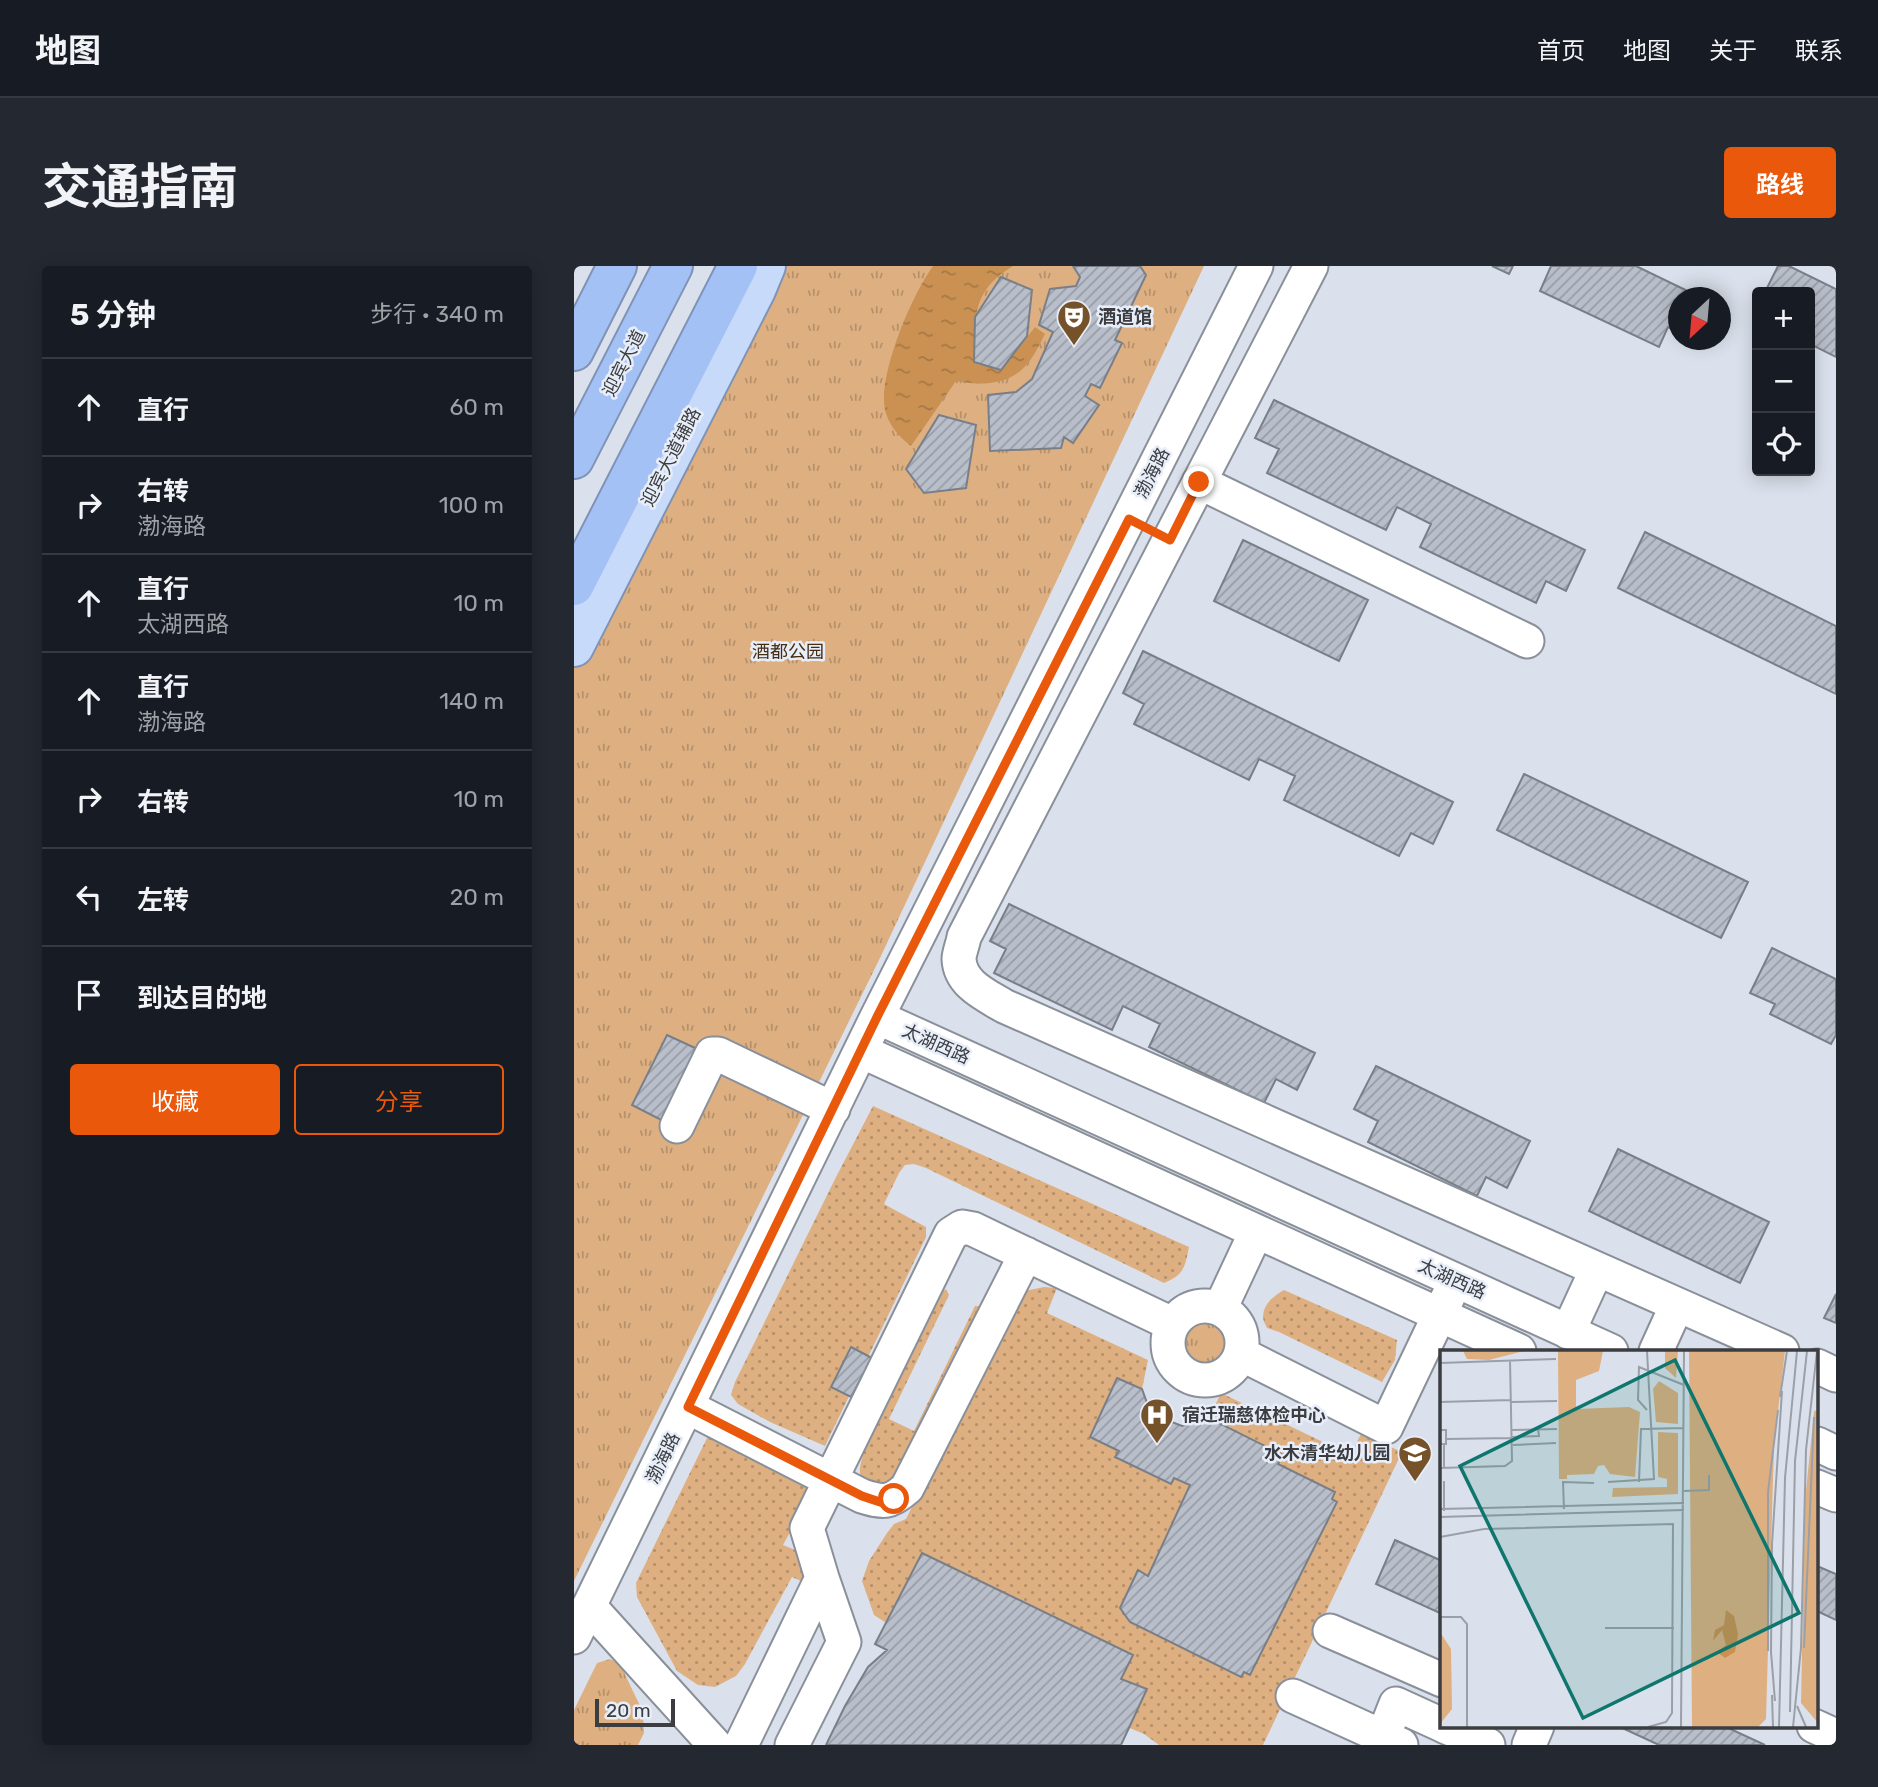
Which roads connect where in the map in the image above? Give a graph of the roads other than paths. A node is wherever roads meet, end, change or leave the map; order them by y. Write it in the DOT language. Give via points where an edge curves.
graph roads {
  1 [pos="617,266"];
  2 [pos="673,266"];
  3 [pos="738,266"];
  4 [pos="766,266"];
  5 [pos="1256,266"];
  6 [pos="1311,266"];
  7 [pos="574,351"];
  8 [pos="574,459"];
  9 [pos="1199,482"];
  10 [pos="1129,519"];
  11 [pos="1170,540"];
  12 [pos="574,586"];
  13 [pos="1527,641"];
  14 [pos="574,646"];
  15 [pos="877,1017"];
  16 [pos="861,1051"];
  17 [pos="833,1109"];
  18 [pos="677,1126"];
  19 [pos="1256,1232"];
  20 [pos="1026,1254"];
  21 [pos="1597,1269"];
  22 [pos="1456,1281"];
  23 [pos="1678,1305"];
  24 [pos="1220,1309"];
  25 [pos="1439,1315"];
  26 [pos="1172,1324"];
  27 [pos="1568,1332"];
  28 [pos="1517,1350"];
  29 [pos="1609,1350"];
  30 [pos="1656,1350"];
  31 [pos="1780,1350"];
  32 [pos="1241,1354"];
  33 [pos="1818,1366"];
  34 [pos="1836,1375"];
  35 [pos="688,1407"];
  36 [pos="1818,1444"];
  37 [pos="1836,1453"];
  38 [pos="830,1480"];
  39 [pos="1818,1487"];
  40 [pos="1836,1496"];
  41 [pos="822,1578"];
  42 [pos="589,1606"];
  43 [pos="1329,1630"];
  44 [pos="574,1637"];
  45 [pos="1440,1679"];
  46 [pos="1293,1696"];
  47 [pos="1440,1724"];
  48 [pos="1450,1728"];
  49 [pos="1537,1728"];
  50 [pos="1818,1728"];
  51 [pos="1836,1736"];
  52 [pos="1392,1741"];
  53 [pos="715,1745"];
  54 [pos="741,1745"];
  55 [pos="792,1745"];
  56 [pos="1488,1745"];
  57 [pos="1529,1745"];
  1 -- 7 [label="highway"];
  2 -- 8 [label="highway, 迎宾大道"];
  3 -- 12 [label="highway"];
  4 -- 14 [label="main road, 迎宾大道辅路"];
  5 -- 10 [label="street, 渤海路"];
  6 -- 9 [label="street"];
  9 -- 11 [label="street"];
  9 -- 13 [label="street"];
  10 -- 11 [label="street"];
  10 -- 15 [label="street, 渤海路"];
  11 -- 21 [label="street" via="964,937 959,959 964,976 971,986 1004,1006"];
  15 -- 16 [label="street"];
  15 -- 22 [label="street, 太湖西路"];
  16 -- 17 [label="street, 渤海路"];
  16 -- 19 [label="street"];
  17 -- 18 [label="street" via="712,1054"];
  17 -- 35 [label="street, 渤海路"];
  19 -- 24 [label="street"];
  19 -- 25 [label="street"];
  20 -- 26 [label="street"];
  20 -- 38 [label="street" via="908,1488 894,1499 880,1502"];
  20 -- 38 [label="street" via="974,1229 962,1227 951,1234"];
  21 -- 23 [label="street"];
  21 -- 27 [label="street"];
  22 -- 25 [label="street"];
  22 -- 27 [label="street, 太湖西路"];
  23 -- 30 [label="street"];
  23 -- 31 [label="street"];
  24 -- 26 [label="street" via="1190,1308"];
  24 -- 32 [label="street" via="1240,1330"];
  25 -- 28 [label="street"];
  25 -- 32 [label="street" via="1386,1427"];
  26 -- 32 [label="street" via="1168,1336 1171,1360 1189,1377 1202,1380 1226,1374"];
  27 -- 29 [label="street, 太湖西路"];
  33 -- 34 [label="street"];
  35 -- 38 [label="street"];
  35 -- 42 [label="street, 渤海路"];
  36 -- 37 [label="street"];
  38 -- 41 [label="street" via="807,1528"];
  39 -- 40 [label="street"];
  41 -- 54 [label="street"];
  41 -- 55 [label="street" via="844,1643"];
  42 -- 44 [label="street, 渤海路"];
  42 -- 53 [label="street"];
  43 -- 45 [label="street"];
  46 -- 52 [label="street"];
  47 -- 52 [label="street" via="1396,1704"];
  48 -- 56 [label="street"];
  49 -- 57 [label="street"];
  50 -- 51 [label="street"];
}
